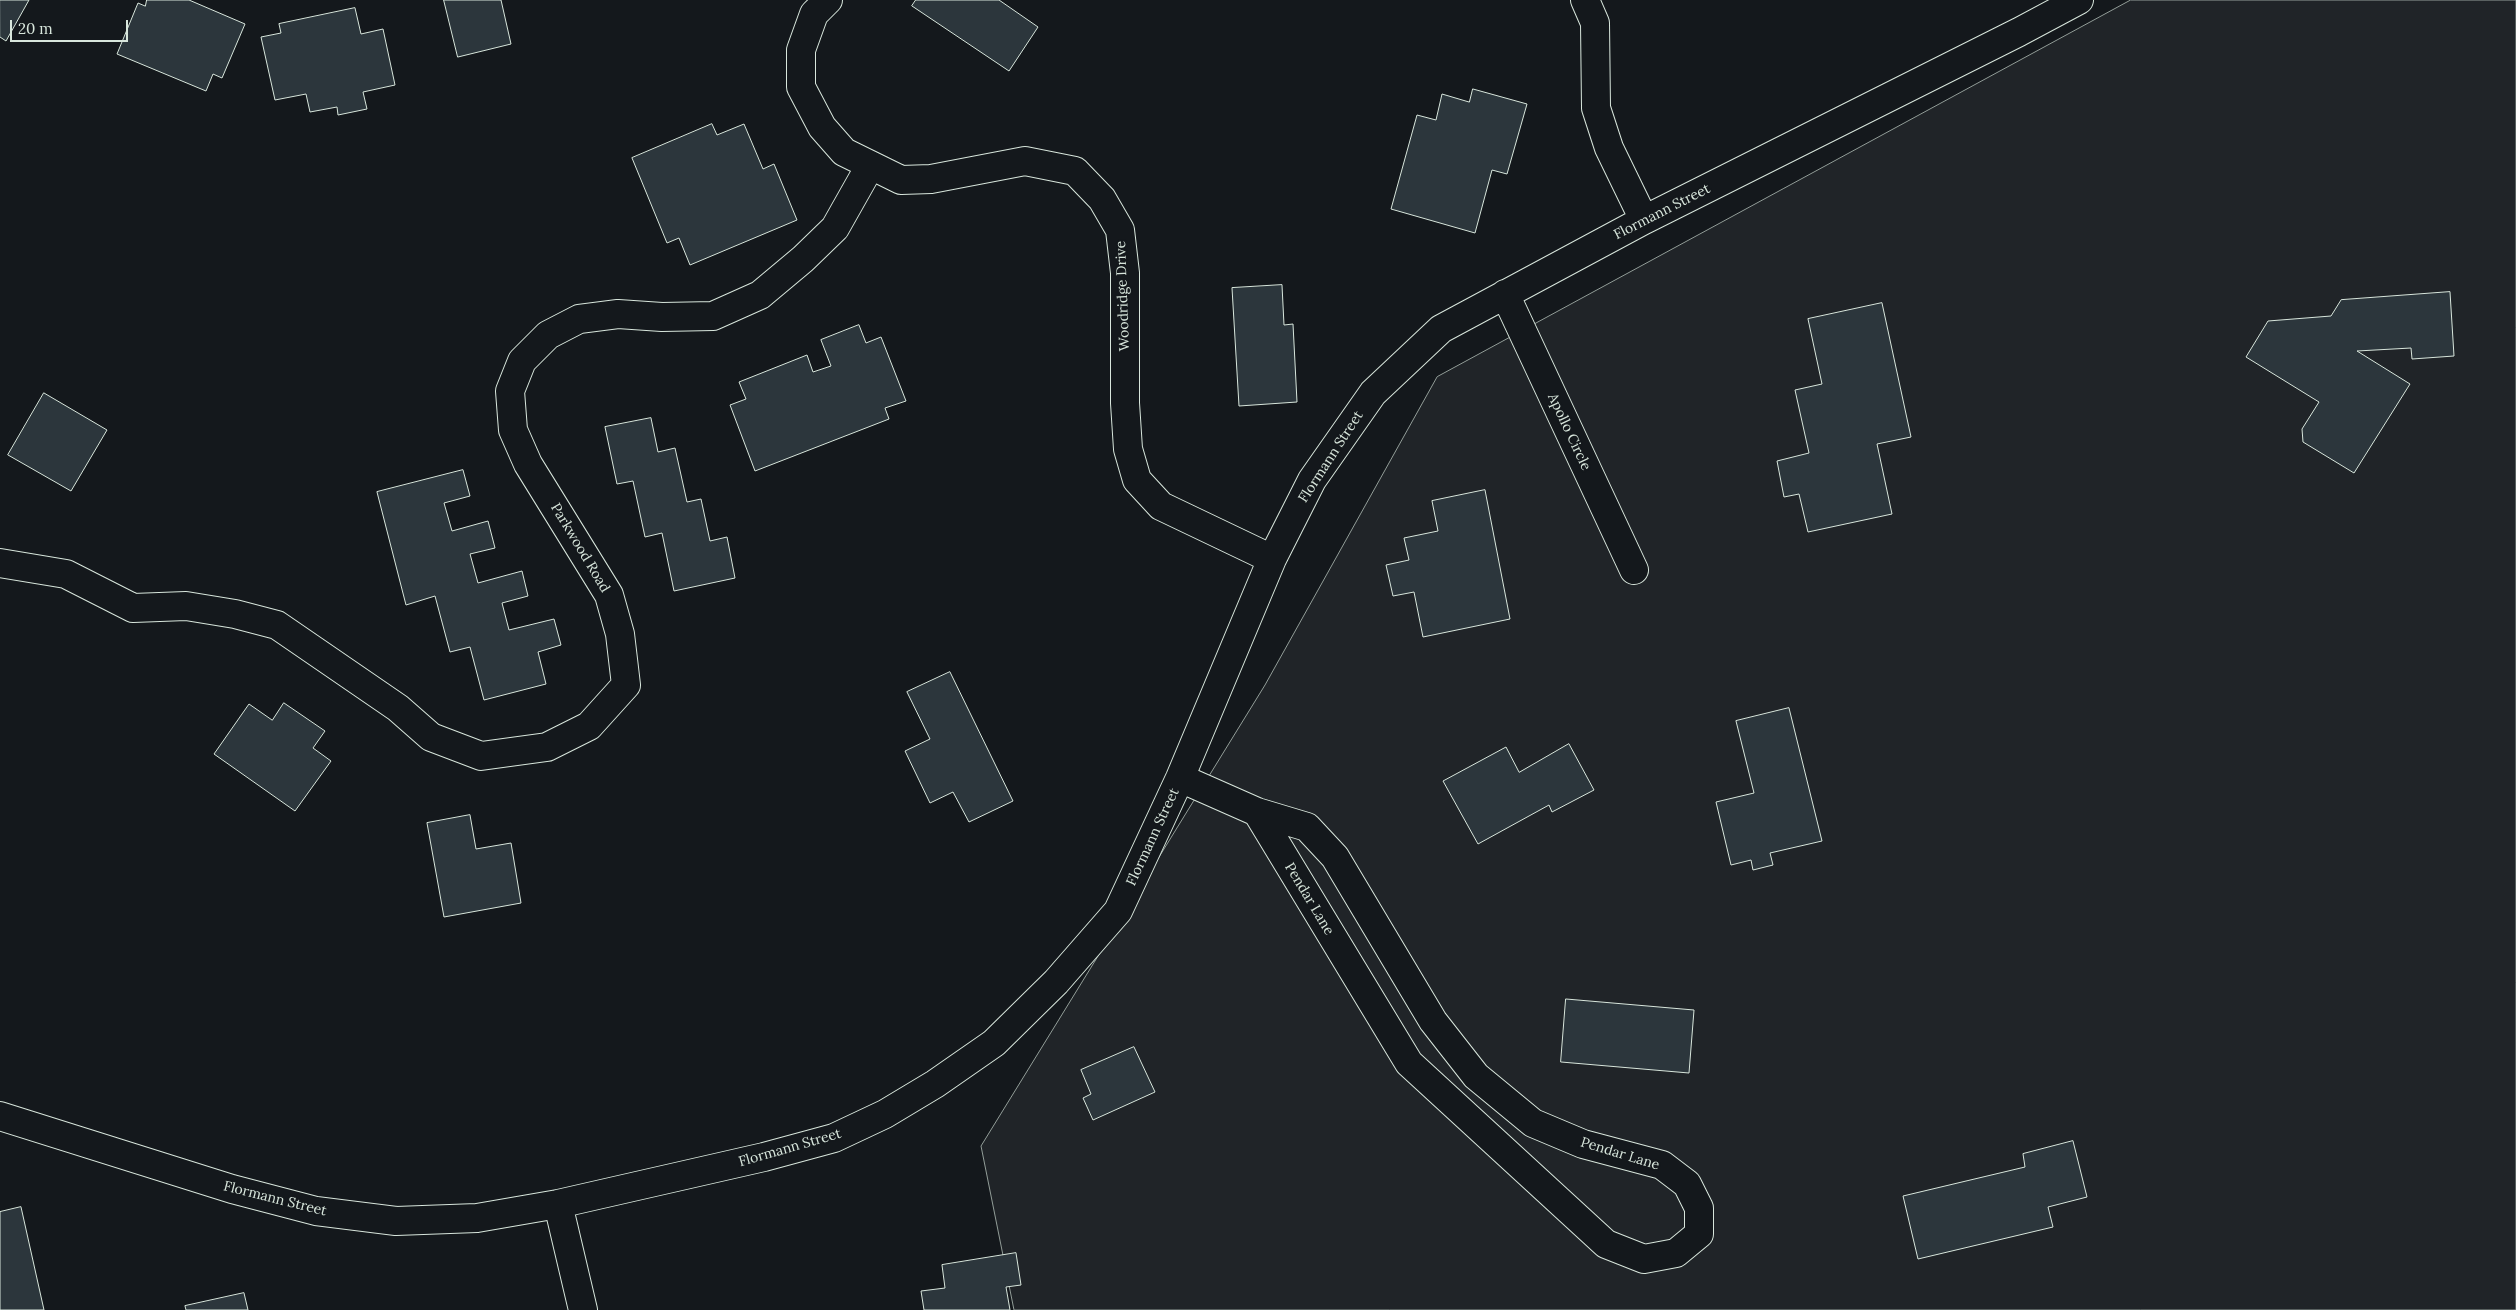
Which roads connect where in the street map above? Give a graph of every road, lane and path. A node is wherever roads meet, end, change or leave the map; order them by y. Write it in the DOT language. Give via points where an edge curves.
graph roads {
  1 [pos="828,0"];
  2 [pos="1585,0"];
  3 [pos="2079,0"];
  4 [pos="870,166"];
  5 [pos="1644,220"];
  6 [pos="1505,294"];
  7 [pos="1272,559"];
  8 [pos="0,563"];
  9 [pos="1634,570"];
  10 [pos="1180,778"];
  11 [pos="1257,812"];
  12 [pos="0,1116"];
  13 [pos="558,1204"];
  14 [pos="583,1310"];
  1 -- 4 [label="street, Woodridge Drive" via="814,14 801,50 801,88 822,128 844,152"];
  2 -- 5 [label="street" via="1594,23 1596,108 1609,148"];
  3 -- 5 [label="street, Flormann Street"];
  4 -- 7 [label="street, Woodridge Drive" via="901,180 931,179 1025,161 1075,171 1102,199 1120,230 1125,273 1128,449 1137,480 1161,506"];
  4 -- 8 [label="street, Parkwood Road" via="835,228 760,295 713,316 618,314 579,319 548,335 522,361 510,391 513,430 528,464 609,594 620,634 626,685 589,726 547,747 481,756 431,737 398,708 277,625 186,606 133,608 66,574"];
  5 -- 6 [label="street, Flormann Street"];
  6 -- 7 [label="street, Flormann Street" via="1441,329 1373,393 1312,480"];
  6 -- 9 [label="street, Apollo Circle"];
  7 -- 10 [label="street, Flormann Street"];
  10 -- 11 [label="street, Pendar Lane"];
  10 -- 13 [label="street, Flormann Street" via="1118,911 1056,982 994,1043 935,1084 885,1114 834,1138"];
  11 -- 11 [label="street, Pendar Lane" via="1409,1063 1606,1244 1644,1259 1676,1253 1699,1234 1700,1208 1687,1184 1662,1165 1583,1144 1533,1123 1476,1076 1432,1021 1334,857 1307,828"];
  12 -- 13 [label="street, Flormann Street" via="232,1189 316,1211 405,1221 477,1218"];
  13 -- 14 [label="street"];
}
